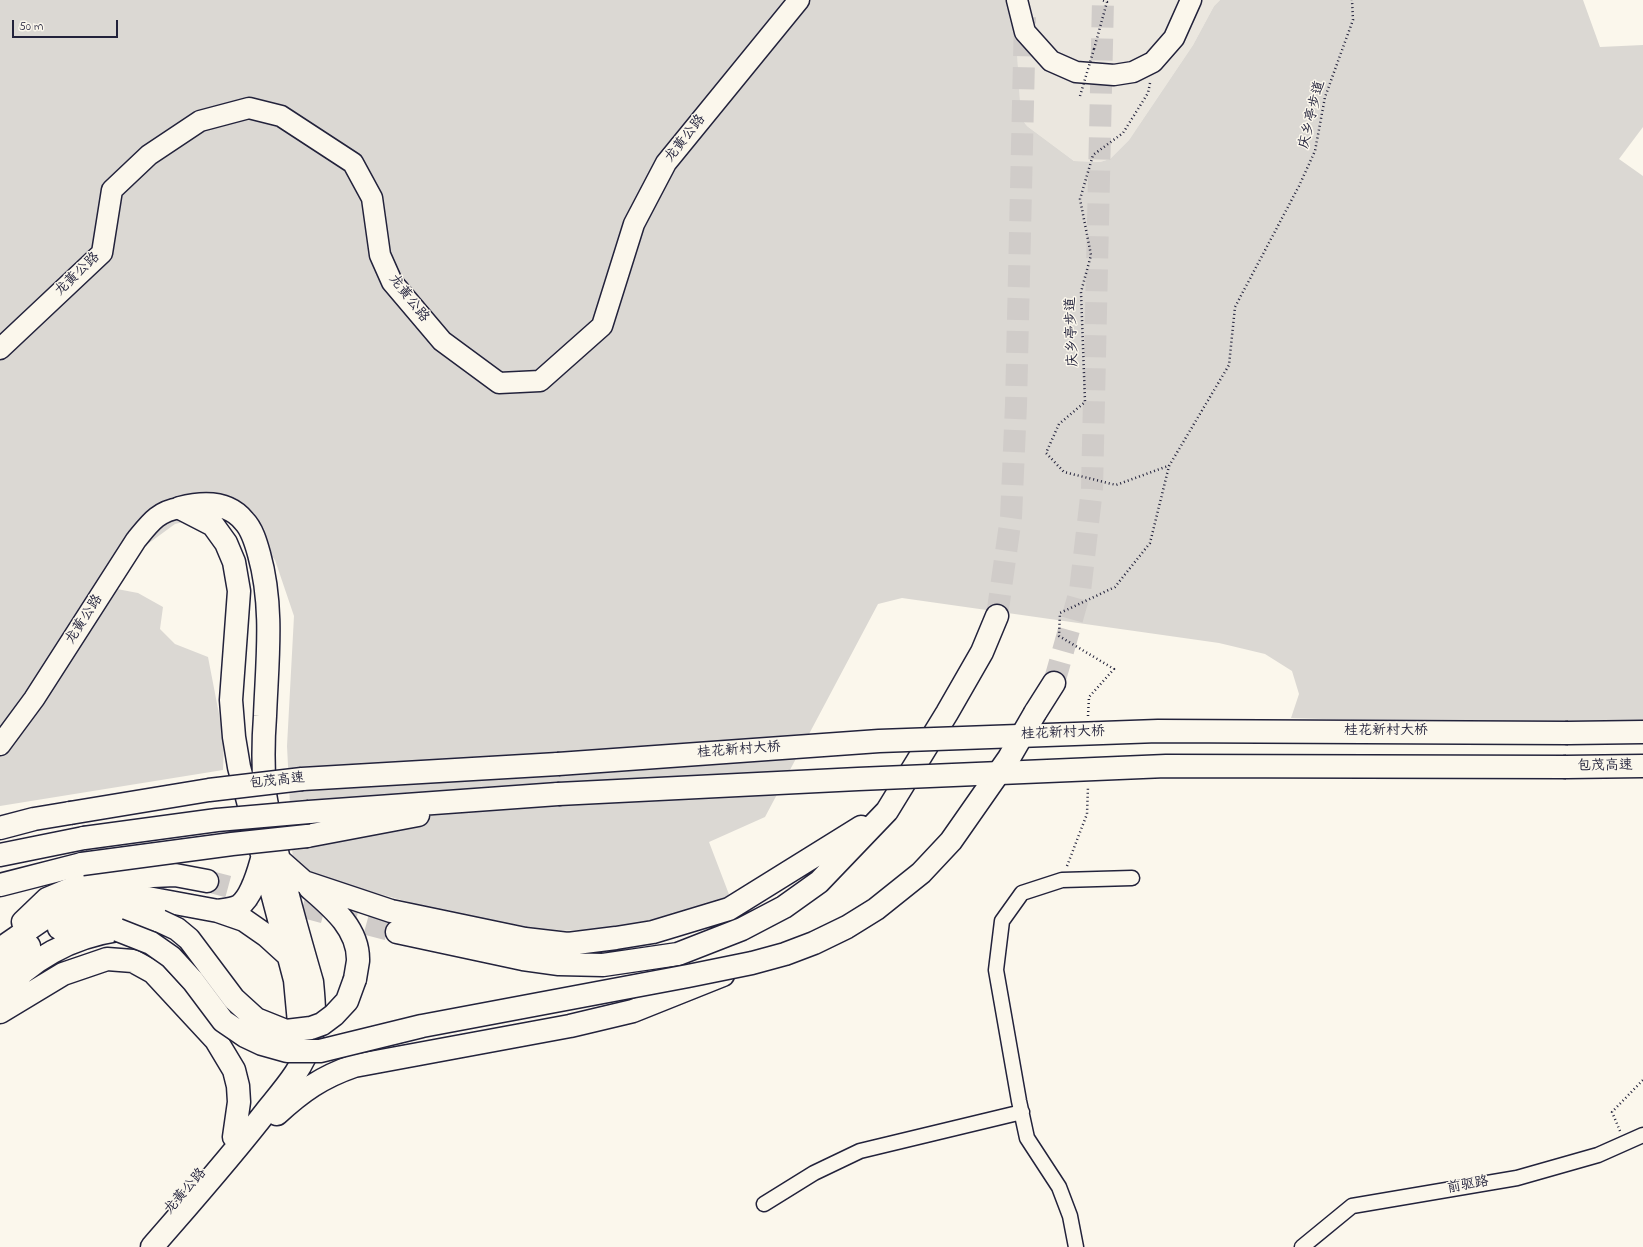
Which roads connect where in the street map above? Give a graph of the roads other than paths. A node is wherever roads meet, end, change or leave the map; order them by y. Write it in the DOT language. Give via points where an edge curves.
graph roads {
  1 [pos="799,0"];
  2 [pos="1016,0"];
  3 [pos="1191,0"];
  4 [pos="0,349"];
  5 [pos="180,508"];
  6 [pos="997,616"];
  7 [pos="233,679"];
  8 [pos="1054,683"];
  9 [pos="1643,732"];
  10 [pos="0,745"];
  11 [pos="558,764"];
  12 [pos="1643,766"];
  13 [pos="264,770"];
  14 [pos="485,800"];
  15 [pos="887,811"];
  16 [pos="34,819"];
  17 [pos="0,824"];
  18 [pos="0,828"];
  19 [pos="0,855"];
  20 [pos="270,859"];
  21 [pos="1132,878"];
  22 [pos="206,881"];
  23 [pos="304,882"];
  24 [pos="0,885"];
  25 [pos="218,911"];
  26 [pos="397,932"];
  27 [pos="0,943"];
  28 [pos="0,949"];
  29 [pos="288,954"];
  30 [pos="752,963"];
  31 [pos="0,970"];
  32 [pos="312,982"];
  33 [pos="0,996"];
  34 [pos="0,1012"];
  35 [pos="1022,1112"];
  36 [pos="1643,1135"];
  37 [pos="237,1142"];
  38 [pos="764,1204"];
  39 [pos="139,1247"];
  40 [pos="152,1247"];
  41 [pos="1076,1247"];
  42 [pos="1302,1247"];
  1 -- 4 [label="main road, 龙黄公路" via="666,163 634,224 602,326 540,381 499,384 442,341 392,282 380,255 372,198 353,163 281,116 249,108 200,121 149,155 112,190 102,253"];
  2 -- 3 [label="main road" via="1025,32 1051,61 1076,72 1114,75 1133,72 1153,62 1174,38"];
  5 -- 7 [label="main road" via="213,525 226,543 234,562 239,591"];
  5 -- 10 [label="main road, 龙黄公路" via="169,510 152,519 136,540 34,699"];
  5 -- 13 [label="main road" via="197,504 215,504 232,510 245,521 256,541 266,587 270,627 263,746"];
  6 -- 15 [label="main road, bridge" via="982,652"];
  7 -- 13 [label="main road" via="241,663 252,663 255,675 258,736"];
  7 -- 20 [label="main road" via="234,737 239,767"];
  8 -- 30 [label="main road, bridge" via="1009,758 951,841 921,872 876,909 847,927 814,943"];
  9 -- 11 [label="main road, 桂花新村大桥, bridge" via="1158,731 879,741"];
  11 -- 16 [label="main road, 包茂高速, bridge" via="302,779 209,790"];
  12 -- 14 [label="main road, 包茂高速, bridge" via="1166,766 858,779"];
  13 -- 20 [label="main road"];
  14 -- 19 [label="main road, bridge" via="217,820 84,838"];
  14 -- 24 [label="main road, bridge" via="394,821 307,836 82,864"];
  15 -- 23 [label="main road" via="729,909 653,932 568,944 525,939 391,912"];
  15 -- 26 [label="main road" via="819,882 784,908 742,929 678,954 603,965 560,964 523,960"];
  16 -- 17 [label="main road"];
  16 -- 18 [label="main road, 包茂高速"];
  20 -- 23 [label="main road"];
  20 -- 25 [label="main road" via="239,906"];
  20 -- 29 [label="main road"];
  20 -- 32 [label="main road"];
  21 -- 35 [label="street" via="1062,880 1022,894 1002,922 996,970"];
  22 -- 27 [label="main road" via="175,874 78,886 47,899"];
  23 -- 31 [label="main road, bridge" via="335,910 351,932 358,960 355,979 347,1000 334,1015 311,1028 286,1031 256,1019 234,999 190,939 160,921 120,912 76,921 49,933 8,960"];
  25 -- 28 [label="main road" via="137,896 102,897 65,909 42,920"];
  25 -- 29 [label="main road" via="244,920"];
  29 -- 32 [label="main road"];
  29 -- 37 [label="main road" via="298,1003 295,1042 289,1058"];
  30 -- 33 [label="main road, bridge" via="422,1026 320,1051 286,1052 245,1036 224,1021 171,957 151,943 118,930 79,939 55,950 12,981"];
  30 -- 37 [label="main road, bridge" via="633,1011 570,1026 354,1066 334,1073 302,1092"];
  32 -- 37 [label="main road" via="314,1023 305,1056 291,1080"];
  34 -- 37 [label="main road" via="63,974 106,959 133,961 153,972 216,1040 234,1070 240,1102"];
  35 -- 38 [label="street" via="860,1151 814,1173"];
  35 -- 41 [label="street" via="1027,1138 1059,1187 1070,1216"];
  36 -- 42 [label="street, 前驱路" via="1598,1155 1517,1178 1352,1206"];
  37 -- 39 [label="main road, 龙黄公路"];
  37 -- 40 [label="main road, 龙黄公路"];
}
